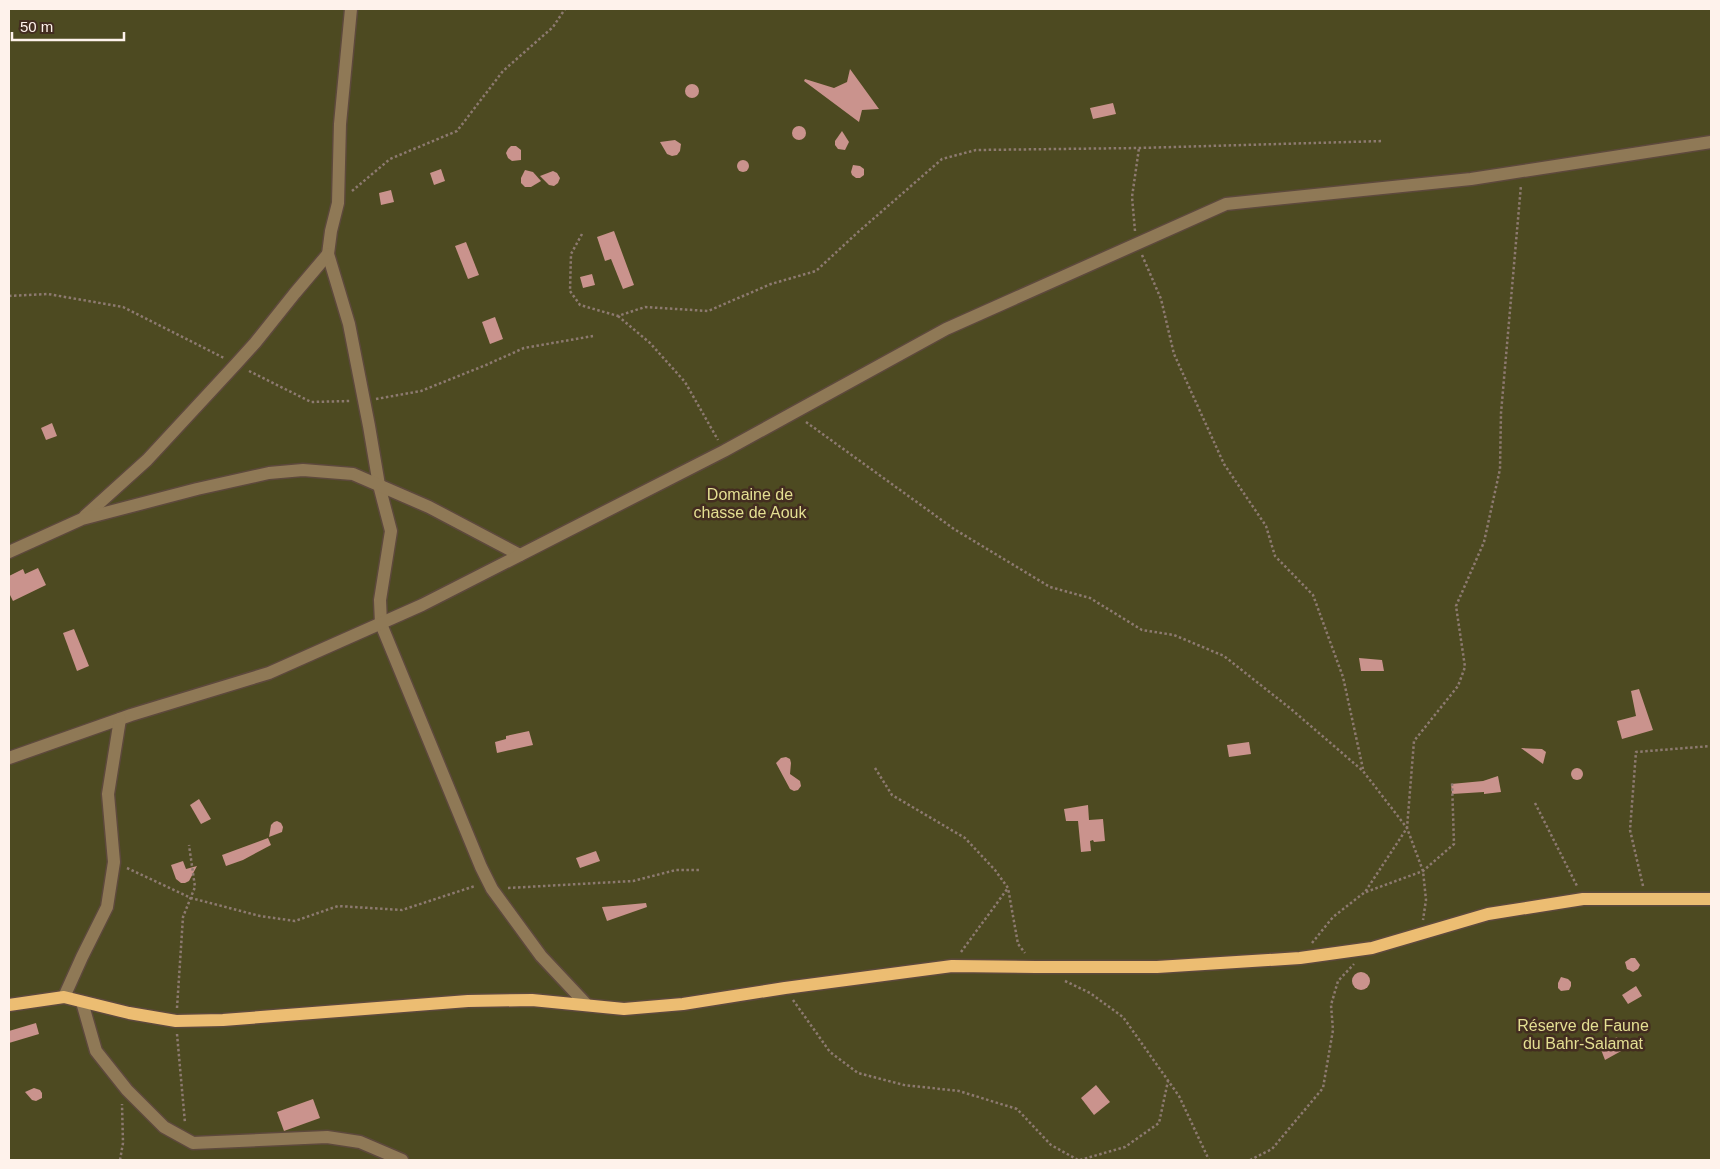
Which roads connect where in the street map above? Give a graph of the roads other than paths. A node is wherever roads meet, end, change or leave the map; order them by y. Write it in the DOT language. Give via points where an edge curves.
graph roads {
  1 [pos="351,9"];
  2 [pos="1711,142"];
  3 [pos="328,254"];
  4 [pos="379,485"];
  5 [pos="82,519"];
  6 [pos="9,552"];
  7 [pos="520,555"];
  8 [pos="381,624"];
  9 [pos="120,719"];
  10 [pos="9,758"];
  11 [pos="1711,900"];
  12 [pos="64,997"];
  13 [pos="82,1002"];
  14 [pos="587,1005"];
  15 [pos="9,1006"];
  16 [pos="402,1160"];
  1 -- 3 [label="street" via="340,124 338,203"];
  2 -- 7 [label="street" via="1471,179 1226,204 946,328 724,451"];
  3 -- 4 [label="street" via="349,324"];
  3 -- 5 [label="street" via="255,343 147,460"];
  4 -- 5 [label="street" via="353,474 302,470 269,473"];
  4 -- 7 [label="street" via="429,507"];
  4 -- 8 [label="street" via="391,531 380,600"];
  5 -- 6 [label="street"];
  7 -- 8 [label="street"];
  8 -- 9 [label="street" via="269,673"];
  8 -- 14 [label="street" via="492,889 541,956"];
  9 -- 10 [label="street"];
  9 -- 12 [label="street" via="108,794 114,862 107,908"];
  11 -- 14 [label="main road" via="1583,899 1488,914 1369,949 1300,958 1157,967 952,966 683,1004 624,1009"];
  12 -- 13 [label="main road"];
  12 -- 15 [label="main road"];
  13 -- 14 [label="main road" via="176,1021 468,1001 532,1000"];
  13 -- 16 [label="street" via="96,1051 121,1083 164,1126 193,1143 326,1137 360,1142"];
}
